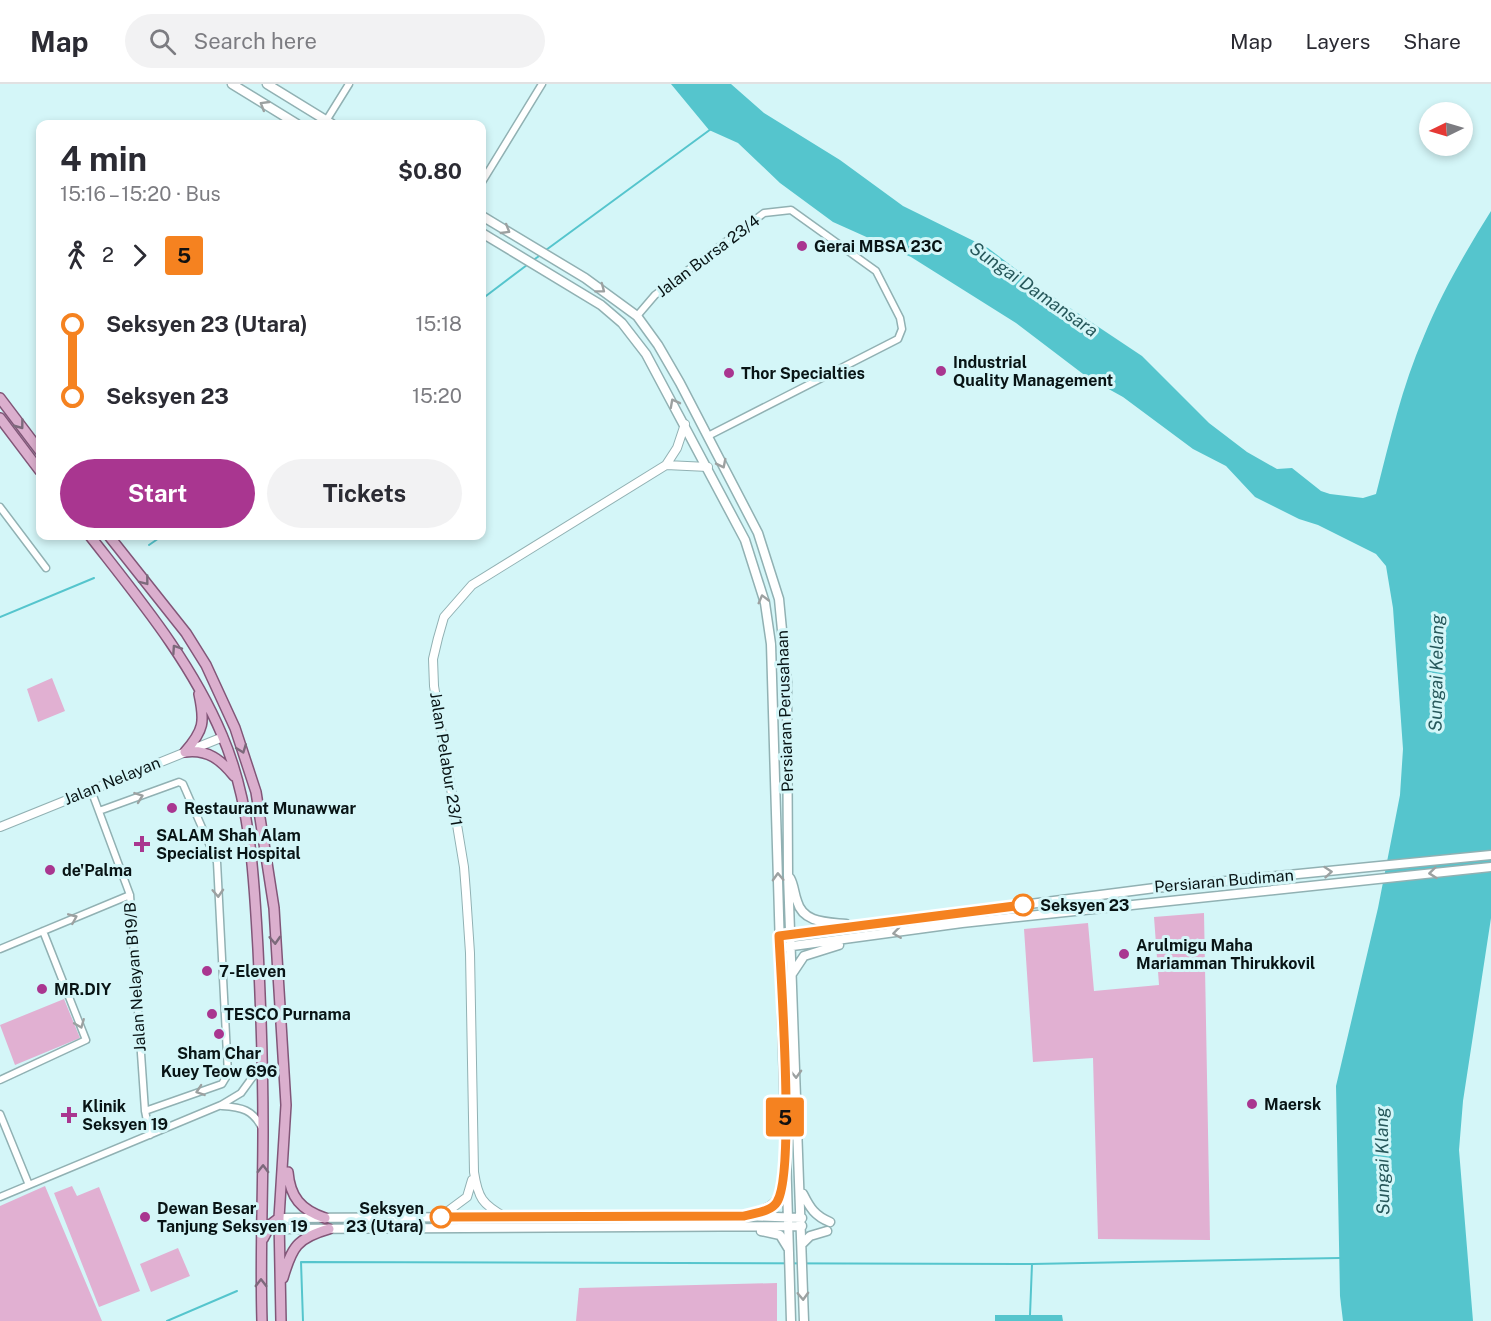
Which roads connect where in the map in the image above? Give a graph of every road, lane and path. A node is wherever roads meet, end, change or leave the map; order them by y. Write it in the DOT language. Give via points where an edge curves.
graph roads {
  1 [pos="232,84"];
  2 [pos="267,84"];
  3 [pos="349,84"];
  4 [pos="542,84"];
  5 [pos="290,120"];
  6 [pos="324,120"];
  7 [pos="331,120"];
  8 [pos="486,175"];
  9 [pos="486,218"];
  10 [pos="486,235"];
  11 [pos="637,316"];
  12 [pos="0,398"];
  13 [pos="2,421"];
  14 [pos="685,424"];
  15 [pos="708,436"];
  16 [pos="36,446"];
  17 [pos="666,465"];
  18 [pos="36,466"];
  19 [pos="708,467"];
  20 [pos="0,508"];
  21 [pos="93,540"];
  22 [pos="112,540"];
  23 [pos="46,568"];
  24 [pos="196,680"];
  25 [pos="229,714"];
  26 [pos="223,737"];
  27 [pos="185,752"];
  28 [pos="238,781"];
  29 [pos="91,790"];
  30 [pos="99,811"];
  31 [pos="0,826"];
  32 [pos="1491,855"];
  33 [pos="1491,867"];
  34 [pos="788,875"];
  35 [pos="130,895"];
  36 [pos="862,925"];
  37 [pos="43,931"];
  38 [pos="790,934"];
  39 [pos="779,936"];
  40 [pos="860,939"];
  41 [pos="791,946"];
  42 [pos="780,948"];
  43 [pos="0,949"];
  44 [pos="792,974"];
  45 [pos="262,1063"];
  46 [pos="0,1080"];
  47 [pos="221,1106"];
  48 [pos="144,1111"];
  49 [pos="0,1114"];
  50 [pos="263,1131"];
  51 [pos="785,1134"];
  52 [pos="150,1135"];
  53 [pos="286,1145"];
  54 [pos="474,1172"];
  55 [pos="29,1185"];
  56 [pos="801,1188"];
  57 [pos="0,1197"];
  58 [pos="262,1208"];
  59 [pos="744,1216"];
  60 [pos="441,1217"];
  61 [pos="505,1217"];
  62 [pos="279,1218"];
  63 [pos="325,1218"];
  64 [pos="788,1222"];
  65 [pos="802,1222"];
  66 [pos="275,1227"];
  67 [pos="744,1228"];
  68 [pos="329,1229"];
  69 [pos="261,1245"];
  70 [pos="802,1249"];
  71 [pos="790,1254"];
  72 [pos="280,1290"];
  73 [pos="262,1321"];
  74 [pos="281,1321"];
  75 [pos="791,1321"];
  76 [pos="804,1321"];
  5 -- 1 [label="main road, one-way"];
  2 -- 6 [label="main road"];
  3 -- 7 [label="street"];
  4 -- 8 [label="street"];
  9 -- 11 [label="main road, Persiaran Perusahaan, one-way" via="585,278"];
  14 -- 10 [label="main road, Persiaran Perusahaan, one-way" via="646,354 622,323 601,305"];
  11 -- 15 [label="main road, Persiaran Perusahaan" via="658,345"];
  11 -- 15 [label="street, Jalan Bursa 23/4" via="655,295 764,213 791,210 876,271 900,318 902,329 898,339"];
  12 -- 16 [label="main road, one-way"];
  13 -- 18 [label="main road"];
  14 -- 17 [label="street"];
  14 -- 19 [label="main road, Persiaran Perusahaan"];
  15 -- 34 [label="main road, Persiaran Perusahaan, one-way" via="758,533 779,599 787,682"];
  17 -- 19 [label="street"];
  17 -- 54 [label="street, Jalan Pelabur 23/1" via="480,579 444,617 438,638 433,659 434,686 466,893"];
  39 -- 19 [label="main road, Persiaran Perusahaan, one-way" via="771,644 765,603 745,540"];
  20 -- 23 [label="street"];
  24 -- 21 [label="main road, one-way" via="166,634"];
  22 -- 25 [label="main road, one-way" via="186,633"];
  24 -- 26 [label="main road"];
  24 -- 27 [label="main road" via="202,725"];
  25 -- 26 [label="main road" via="230,727"];
  25 -- 53 [label="main road, one-way" via="256,792 274,908"];
  26 -- 27 [label="street, Jalan Nelayan"];
  26 -- 28 [label="main road"];
  27 -- 28 [label="main road" via="196,750 214,756"];
  27 -- 29 [label="street, Jalan Nelayan"];
  28 -- 45 [label="main road" via="252,854"];
  29 -- 30 [label="street, Jalan Nelayan B19/B"];
  29 -- 31 [label="street, Jalan Nelayan"];
  30 -- 35 [label="street, Jalan Nelayan B19/B"];
  30 -- 48 [label="street, one-way" via="179,782 187,787 217,862 228,1074 222,1084"];
  36 -- 32 [label="main road, Persiaran Budiman, one-way" via="1155,888"];
  33 -- 40 [label="main road, Persiaran Budiman, one-way" via="963,924"];
  34 -- 36 [label="main road" via="806,916 818,921"];
  34 -- 38 [label="main road, Persiaran Perusahaan"];
  37 -- 35 [label="street, one-way"];
  35 -- 48 [label="street, Jalan Nelayan B19/B"];
  36 -- 38 [label="main road, Persiaran Budiman"];
  37 -- 43 [label="street"];
  37 -- 46 [label="street, one-way" via="86,1040"];
  38 -- 39 [label="main road, Persiaran Budiman"];
  38 -- 41 [label="main road, Persiaran Perusahaan"];
  39 -- 42 [label="main road, Persiaran Perusahaan"];
  40 -- 41 [label="main road, Persiaran Budiman"];
  40 -- 44 [label="main road" via="804,956"];
  41 -- 42 [label="main road, Persiaran Budiman"];
  41 -- 44 [label="main road, Persiaran Perusahaan"];
  42 -- 51 [label="main road, Persiaran Perusahaan"];
  44 -- 56 [label="main road, Persiaran Perusahaan, one-way"];
  45 -- 47 [label="street" via="241,1093"];
  45 -- 50 [label="main road"];
  47 -- 50 [label="street" via="246,1109 257,1117"];
  47 -- 52 [label="street"];
  48 -- 52 [label="street, Jalan Nelayan B19/B"];
  49 -- 55 [label="street"];
  58 -- 50 [label="main road, one-way"];
  51 -- 59 [label="main road" via="778,1202"];
  51 -- 64 [label="main road, Persiaran Perusahaan"];
  52 -- 55 [label="street"];
  53 -- 62 [label="main road"];
  53 -- 63 [label="main road" via="291,1193 310,1212"];
  54 -- 60 [label="street, Jalan Pelabur 23/1" via="467,1197"];
  54 -- 61 [label="street, Jalan Pelabur 23/1" via="481,1201"];
  55 -- 57 [label="street"];
  56 -- 65 [label="main road, Persiaran Perusahaan"];
  56 -- 70 [label="main road" via="811,1211 828,1226 810,1236"];
  58 -- 66 [label="main road"];
  58 -- 69 [label="main road"];
  59 -- 61 [label="main road"];
  59 -- 64 [label="main road"];
  60 -- 61 [label="main road"];
  60 -- 63 [label="main road"];
  62 -- 63 [label="main road"];
  62 -- 66 [label="main road"];
  64 -- 65 [label="main road"];
  64 -- 67 [label="main road"];
  64 -- 71 [label="main road, Persiaran Perusahaan"];
  65 -- 70 [label="main road, Persiaran Perusahaan"];
  66 -- 68 [label="main road"];
  66 -- 69 [label="main road"];
  66 -- 72 [label="main road"];
  67 -- 68 [label="main road"];
  67 -- 71 [label="main road" via="780,1235"];
  68 -- 72 [label="main road" via="311,1234 293,1248"];
  73 -- 69 [label="main road, one-way"];
  70 -- 76 [label="main road, Persiaran Perusahaan, one-way"];
  71 -- 75 [label="main road, Persiaran Perusahaan"];
  72 -- 74 [label="main road"];
}
